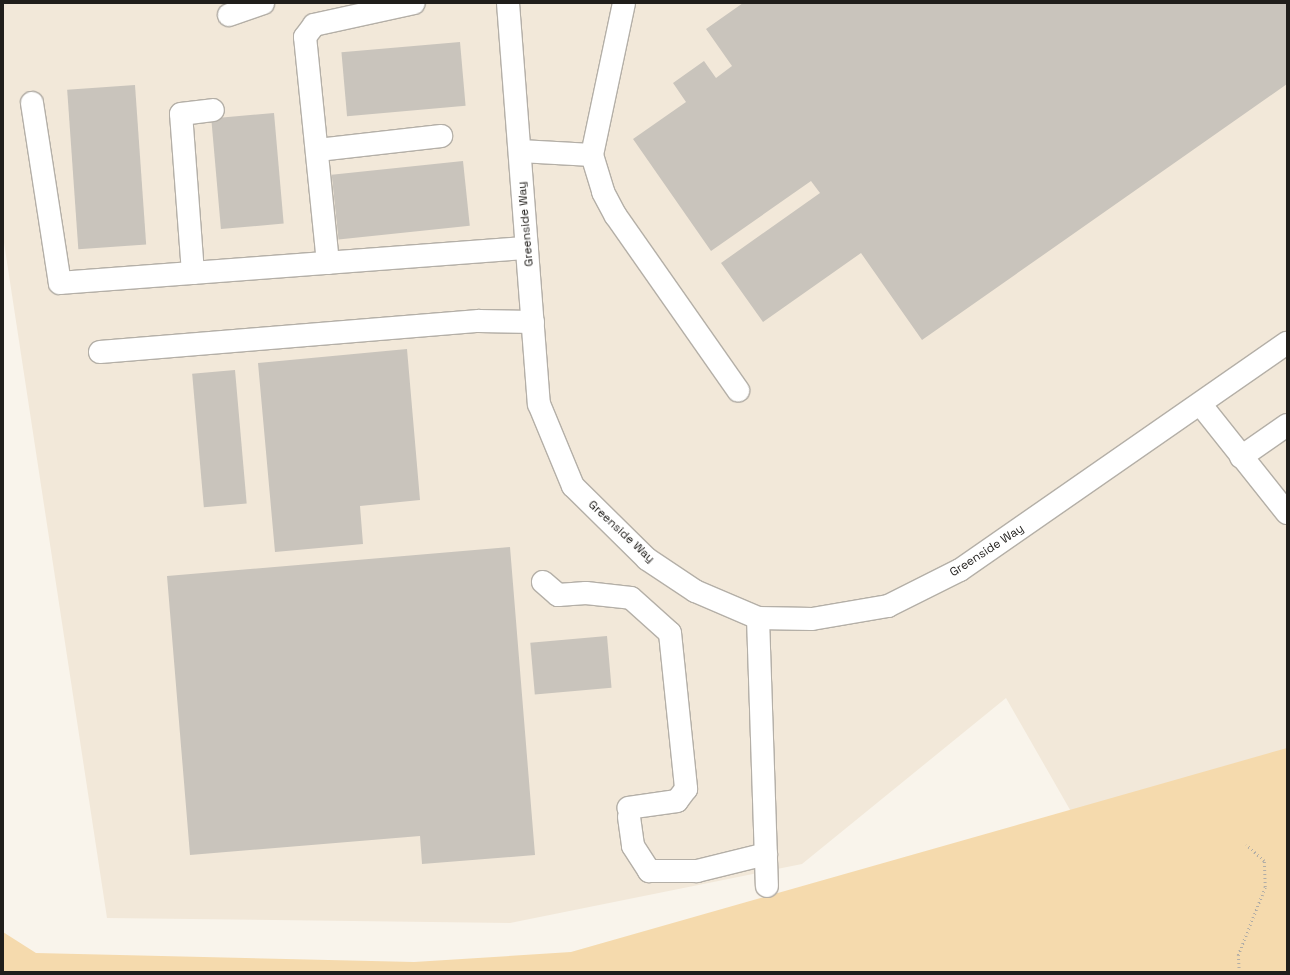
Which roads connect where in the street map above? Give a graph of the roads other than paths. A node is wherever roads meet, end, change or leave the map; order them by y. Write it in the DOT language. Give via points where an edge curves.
graph roads {
  1 [pos="263,3"];
  2 [pos="414,3"];
  3 [pos="508,3"];
  4 [pos="624,3"];
  5 [pos="229,15"];
  6 [pos="32,103"];
  7 [pos="213,110"];
  8 [pos="441,136"];
  9 [pos="318,150"];
  10 [pos="520,151"];
  11 [pos="592,155"];
  12 [pos="527,248"];
  13 [pos="328,263"];
  14 [pos="193,273"];
  15 [pos="533,322"];
  16 [pos="1287,343"];
  17 [pos="100,352"];
  18 [pos="738,390"];
  19 [pos="1201,405"];
  20 [pos="1287,425"];
  21 [pos="1241,457"];
  22 [pos="1287,513"];
  23 [pos="543,582"];
  24 [pos="758,618"];
  25 [pos="766,854"];
  26 [pos="767,886"];
  1 -- 5 [label="lane"];
  2 -- 9 [label="lane" via="314,25 305,37 306,75"];
  3 -- 10 [label="lane, Greenside Way"];
  4 -- 11 [label="lane"];
  6 -- 14 [label="lane" via="60,283"];
  7 -- 14 [label="lane" via="180,114"];
  8 -- 9 [label="lane"];
  9 -- 13 [label="lane"];
  10 -- 11 [label="lane"];
  10 -- 12 [label="lane, Greenside Way"];
  11 -- 18 [label="lane" via="603,192 616,216"];
  12 -- 13 [label="lane"];
  12 -- 15 [label="lane, Greenside Way"];
  13 -- 14 [label="lane"];
  15 -- 17 [label="lane" via="479,321"];
  15 -- 24 [label="lane, Greenside Way" via="539,404 573,486 647,559 695,591"];
  16 -- 19 [label="lane, Greenside Way"];
  19 -- 21 [label="lane"];
  19 -- 24 [label="lane, Greenside Way" via="960,570 888,606 812,619"];
  20 -- 21 [label="lane"];
  21 -- 22 [label="lane"];
  23 -- 25 [label="lane" via="558,595 586,593 631,598 670,633 686,789 677,802 628,812 633,846 649,871 697,872"];
  24 -- 25 [label="lane"];
  25 -- 26 [label="lane"];
}
